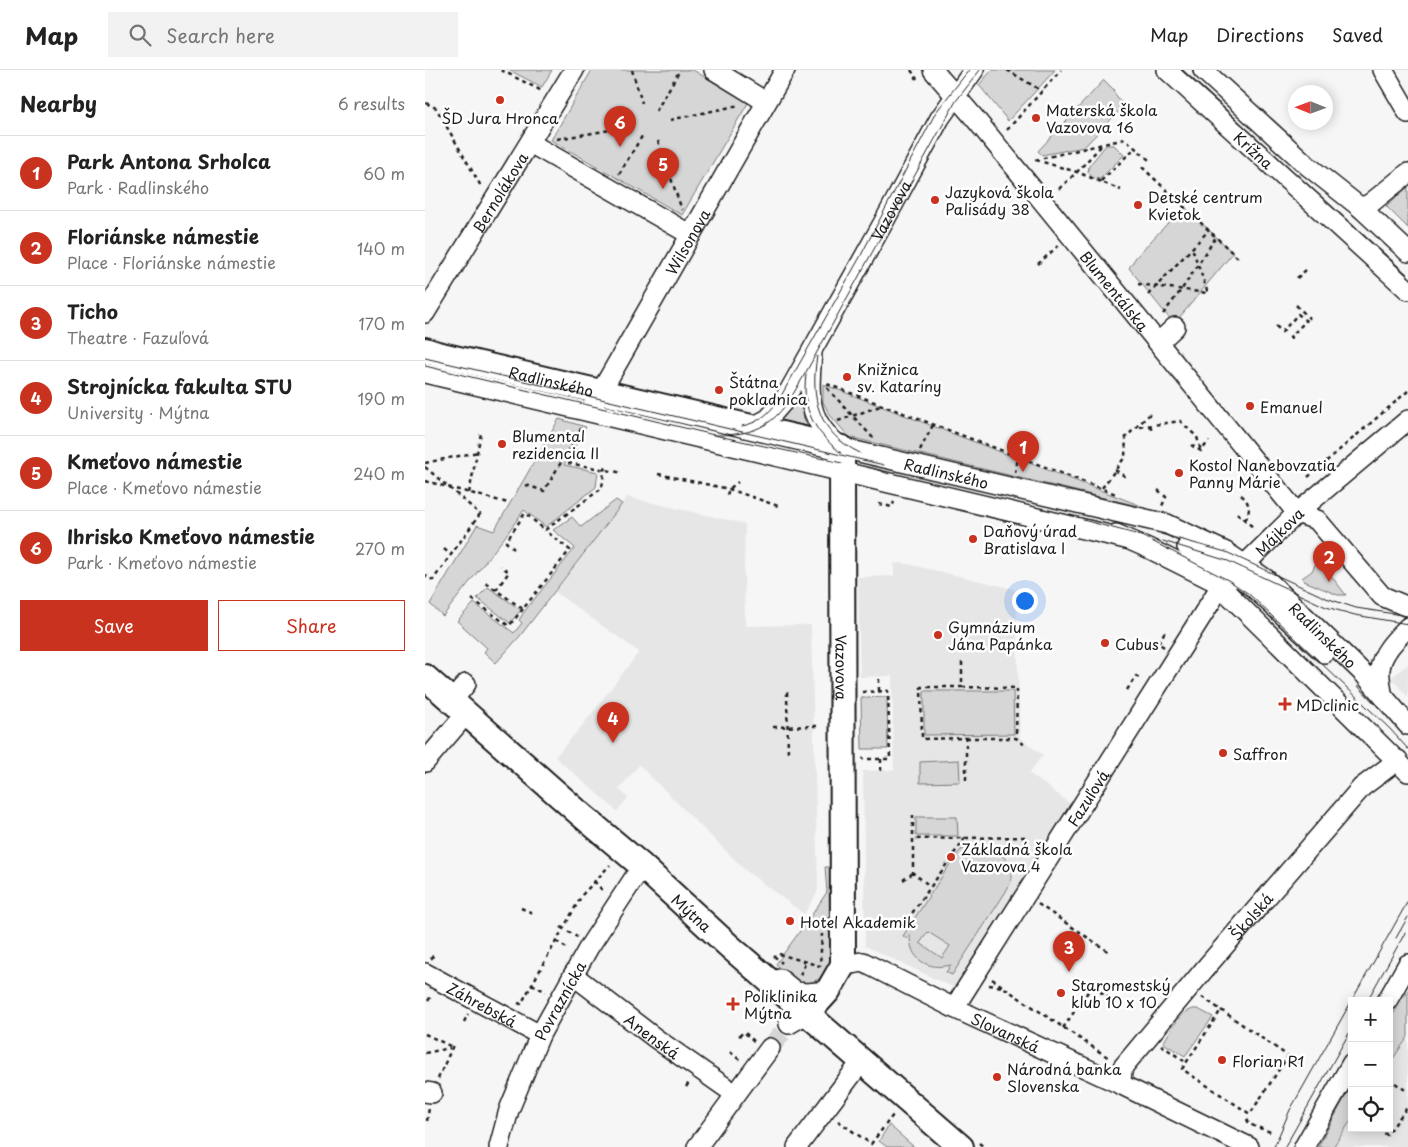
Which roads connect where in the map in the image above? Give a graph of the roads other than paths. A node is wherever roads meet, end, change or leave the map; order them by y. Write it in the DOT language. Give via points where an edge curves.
graph roads {
  1 [pos="574,70"];
  2 [pos="714,70"];
  3 [pos="785,70"];
  4 [pos="933,70"];
  5 [pos="974,70"];
  6 [pos="1167,70"];
  7 [pos="1203,70"];
  8 [pos="1383,70"];
  9 [pos="954,95"];
  10 [pos="766,102"];
  11 [pos="1408,113"];
  12 [pos="530,143"];
  13 [pos="1308,166"];
  14 [pos="1408,173"];
  15 [pos="1361,208"];
  16 [pos="691,235"];
  17 [pos="1408,252"];
  18 [pos="1408,267"];
  19 [pos="1408,290"];
  20 [pos="425,313"];
  21 [pos="1169,321"];
  22 [pos="1159,342"];
  23 [pos="425,350"];
  24 [pos="812,352"];
  25 [pos="425,373"];
  26 [pos="591,410"];
  27 [pos="1408,420"];
  28 [pos="751,428"];
  29 [pos="847,459"];
  30 [pos="1302,509"];
  31 [pos="1126,539"];
  32 [pos="1241,570"];
  33 [pos="1221,587"];
  34 [pos="1408,606"];
  35 [pos="1408,627"];
  36 [pos="425,677"];
  37 [pos="1381,693"];
  38 [pos="461,700"];
  39 [pos="1405,721"];
  40 [pos="425,762"];
  41 [pos="1403,766"];
  42 [pos="642,866"];
  43 [pos="729,946"];
  44 [pos="1408,964"];
  45 [pos="843,965"];
  46 [pos="425,973"];
  47 [pos="573,975"];
  48 [pos="829,990"];
  49 [pos="1389,997"];
  50 [pos="954,1008"];
  51 [pos="798,1019"];
  52 [pos="540,1035"];
  53 [pos="770,1048"];
  54 [pos="862,1061"];
  55 [pos="1348,1070"];
  56 [pos="1121,1076"];
  57 [pos="735,1094"];
  58 [pos="499,1147"];
  59 [pos="697,1147"];
  60 [pos="797,1147"];
  61 [pos="961,1147"];
  62 [pos="1249,1147"];
  63 [pos="1304,1147"];
  1 -- 12 [label="street, Bernolákova"];
  2 -- 10 [label="street"];
  3 -- 10 [label="street, Wilsonova"];
  4 -- 9 [label="street, Blumentálska"];
  5 -- 9 [label="street, Vazovova"];
  6 -- 19 [label="street, Krížna"];
  7 -- 13 [label="street, Krížna"];
  8 -- 11 [label="street"];
  9 -- 22 [label="street, Blumentálska"];
  9 -- 24 [label="street, Vazovova"];
  10 -- 16 [label="street, Wilsonova"];
  12 -- 16 [label="street"];
  12 -- 20 [label="street, Bernolákova"];
  13 -- 15 [label="street, Krížna"];
  13 -- 18 [label="street" via="1313,181"];
  14 -- 15 [label="street"];
  15 -- 17 [label="street, Krížna"];
  16 -- 26 [label="street, Wilsonova"];
  21 -- 22 [label="street"];
  22 -- 30 [label="street, Blumentálska" via="1284,496"];
  23 -- 26 [label="main road, Radlinského"];
  24 -- 28 [label="street, Vazovova" via="779,408 768,419"];
  24 -- 29 [label="street, Vazovova" via="809,393 813,409 824,432"];
  25 -- 26 [label="street, Radlinského" via="553,411"];
  26 -- 28 [label="main road, Radlinského"];
  26 -- 29 [label="street, Radlinského"];
  27 -- 30 [label="street, Májkova"];
  28 -- 29 [label="main road, Radlinského"];
  29 -- 31 [label="street, Radlinského"];
  29 -- 31 [label="street, Radlinského" via="1083,520"];
  29 -- 32 [label="street, Radlinského" via="1167,524 1226,552"];
  29 -- 45 [label="main road, Vazovova"];
  30 -- 32 [label="street, Májkova"];
  30 -- 34 [label="street" via="1317,520 1382,596"];
  31 -- 33 [label="street, Radlinského" via="1209,578"];
  32 -- 33 [label="street, Májkova"];
  32 -- 37 [label="street, Radlinského" via="1266,579"];
  32 -- 39 [label="street, Radlinského" via="1253,587 1358,686"];
  33 -- 41 [label="street, Radlinského"];
  33 -- 50 [label="street, Fazuľová"];
  35 -- 37 [label="street" via="1384,657 1380,669"];
  36 -- 38 [label="main road, Mýtna"];
  37 -- 39 [label="street, Radlinského"];
  38 -- 40 [label="street"];
  38 -- 42 [label="main road, Mýtna"];
  41 -- 56 [label="street, Školská" via="1362,787 1208,965"];
  42 -- 43 [label="main road, Mýtna"];
  42 -- 47 [label="street, Povraznícka"];
  43 -- 48 [label="street" via="749,953 796,992"];
  43 -- 51 [label="main road, Mýtna"];
  44 -- 49 [label="street"];
  45 -- 48 [label="main road, Vazovova"];
  45 -- 50 [label="street, Slovanská" via="863,962"];
  46 -- 52 [label="street, Záhrebská"];
  47 -- 52 [label="street, Povraznícka"];
  47 -- 57 [label="street, Anenská"];
  48 -- 51 [label="main road, Vazovova"];
  50 -- 56 [label="street, Slovanská"];
  51 -- 54 [label="main road, Mýtna"];
  52 -- 58 [label="street, Povraznícka" via="509,1110"];
  53 -- 57 [label="street"];
  54 -- 60 [label="street"];
  54 -- 61 [label="main road, Mýtna"];
  55 -- 63 [label="street"];
  56 -- 62 [label="street, Slovanská"];
  57 -- 59 [label="street"];
}
